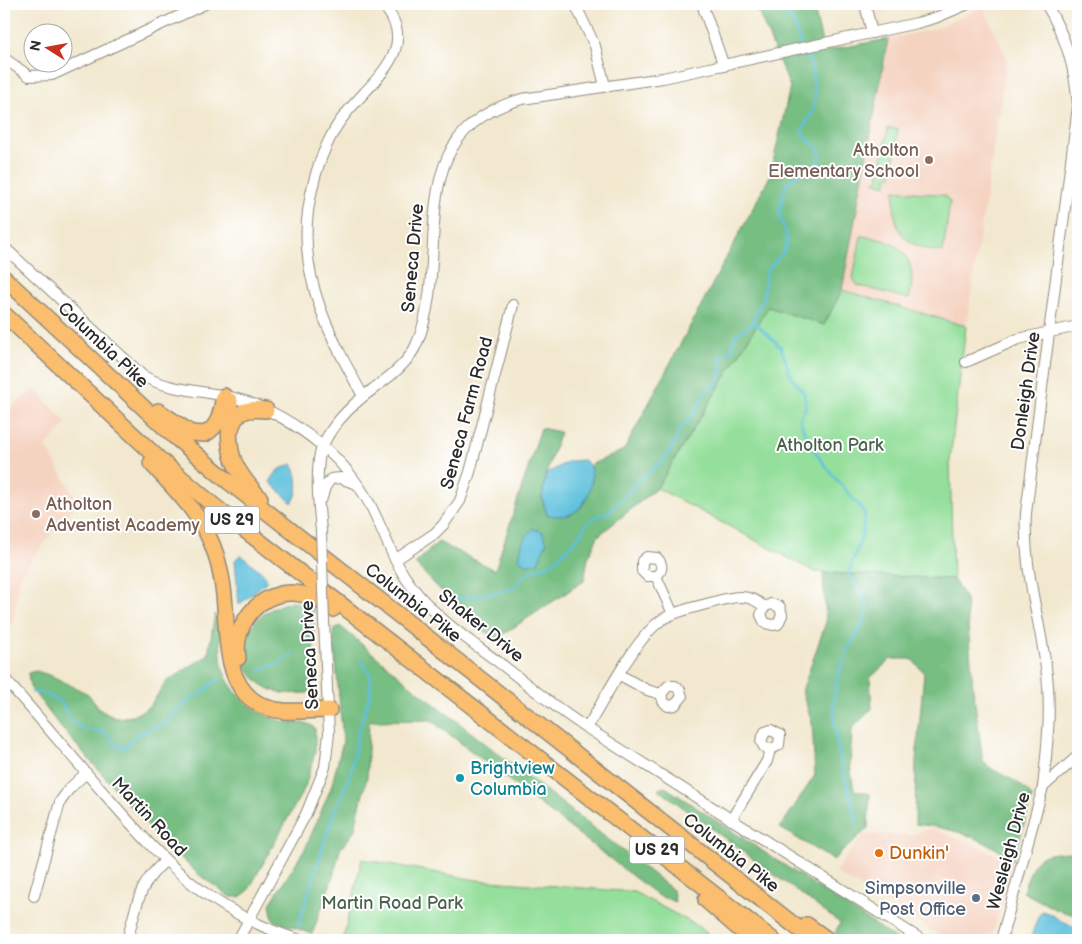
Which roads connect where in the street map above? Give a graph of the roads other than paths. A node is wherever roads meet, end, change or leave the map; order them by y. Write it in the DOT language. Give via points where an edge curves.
graph roads {
  1 [pos="205,4"];
  2 [pos="382,4"];
  3 [pos="575,4"];
  4 [pos="702,4"];
  5 [pos="865,4"];
  6 [pos="968,4"];
  7 [pos="1046,4"];
  8 [pos="872,33"];
  9 [pos="4,58"];
  10 [pos="724,66"];
  11 [pos="605,86"];
  12 [pos="4,247"];
  13 [pos="4,278"];
  14 [pos="513,305"];
  15 [pos="4,314"];
  16 [pos="1078,326"];
  17 [pos="1050,332"];
  18 [pos="966,362"];
  19 [pos="62,369"];
  20 [pos="109,377"];
  21 [pos="227,396"];
  22 [pos="363,396"];
  23 [pos="266,410"];
  24 [pos="229,438"];
  25 [pos="322,446"];
  26 [pos="356,484"];
  27 [pos="319,506"];
  28 [pos="290,530"];
  29 [pos="395,560"];
  30 [pos="656,576"];
  31 [pos="764,607"];
  32 [pos="674,614"];
  33 [pos="410,659"];
  34 [pos="620,675"];
  35 [pos="4,678"];
  36 [pos="661,694"];
  37 [pos="328,705"];
  38 [pos="587,728"];
  39 [pos="770,750"];
  40 [pos="1078,756"];
  41 [pos="541,760"];
  42 [pos="86,773"];
  43 [pos="1043,787"];
  44 [pos="624,790"];
  45 [pos="731,820"];
  46 [pos="165,861"];
  47 [pos="34,896"];
  48 [pos="248,921"];
  49 [pos="130,933"];
  50 [pos="238,940"];
  51 [pos="300,940"];
  52 [pos="752,940"];
  53 [pos="773,940"];
  54 [pos="813,940"];
  55 [pos="828,940"];
  56 [pos="922,940"];
  57 [pos="1001,940"];
  1 -- 9 [label="street" via="52,75 29,76"];
  2 -- 22 [label="street" via="397,28 395,52 386,68 345,113 332,135 316,176 307,228 308,267 317,303 334,344"];
  3 -- 11 [label="street" via="595,46"];
  4 -- 10 [label="street"];
  5 -- 8 [label="street"];
  6 -- 8 [label="street, Seneca Drive" via="935,18"];
  7 -- 17 [label="street, Donleigh Drive" via="1069,50 1078,106"];
  8 -- 10 [label="street, Seneca Drive"];
  10 -- 11 [label="street, Seneca Drive"];
  11 -- 22 [label="street, Seneca Drive" via="505,104 478,119 460,137 438,182 428,301 421,333 416,346 400,366"];
  12 -- 21 [label="street, Shaker Drive" via="143,376 181,390"];
  13 -- 20 [label="highway, Columbia Pike / US 29"];
  14 -- 29 [label="street, Seneca Farm Road" via="460,500 444,525"];
  15 -- 19 [label="highway, US 29"];
  16 -- 17 [label="street"];
  17 -- 18 [label="street" via="1018,339"];
  17 -- 43 [label="street, Donleigh Drive" via="1025,530 1026,560 1048,689 1048,747"];
  19 -- 33 [label="highway, US 29" via="214,506"];
  19 -- 37 [label="highway" via="184,499 205,528 224,589 229,660 241,687 255,700 282,711"];
  20 -- 21 [label="highway" via="184,429 198,434 205,434 215,426"];
  20 -- 28 [label="highway, Columbia Pike / US 29" via="174,436"];
  21 -- 23 [label="street, Shaker Drive"];
  21 -- 24 [label="highway"];
  22 -- 25 [label="street, Seneca Drive"];
  23 -- 24 [label="highway" via="247,409 241,412 233,422"];
  23 -- 25 [label="street, Shaker Drive" via="290,422"];
  24 -- 28 [label="highway" via="233,462 241,477"];
  25 -- 26 [label="street, Shaker Drive"];
  25 -- 27 [label="street, Seneca Drive"];
  26 -- 27 [label="street" via="340,478 332,479 325,487"];
  26 -- 29 [label="street, Shaker Drive" via="377,518"];
  27 -- 37 [label="street, Seneca Drive, bridge"];
  28 -- 44 [label="highway, Columbia Pike / US 29"];
  29 -- 38 [label="street, Shaker Drive" via="432,610"];
  30 -- 32 [label="street"];
  31 -- 32 [label="street" via="754,599 741,596"];
  32 -- 34 [label="street" via="649,631"];
  33 -- 37 [label="highway" via="316,598 290,593 270,596 248,614 240,630 236,649 244,675 255,688 275,699"];
  33 -- 41 [label="highway, US 29"];
  34 -- 36 [label="street"];
  34 -- 38 [label="street"];
  35 -- 42 [label="street, Martin Road"];
  37 -- 48 [label="street, Seneca Drive" via="327,752 320,785"];
  38 -- 45 [label="street, Shaker Drive"];
  39 -- 45 [label="street" via="767,762"];
  40 -- 43 [label="street, Wesleigh Drive"];
  41 -- 52 [label="highway"];
  41 -- 53 [label="highway, US 29"];
  42 -- 46 [label="street, Martin Road"];
  42 -- 47 [label="street" via="60,802"];
  43 -- 57 [label="street, Wesleigh Drive"];
  44 -- 54 [label="highway, Columbia Pike / US 29"];
  44 -- 55 [label="highway"];
  45 -- 56 [label="street, Shaker Drive"];
  46 -- 48 [label="street, Martin Road" via="196,888"];
  46 -- 49 [label="street" via="143,887"];
  48 -- 50 [label="street, Seneca Drive"];
  48 -- 51 [label="street, Martin Road"];
}
